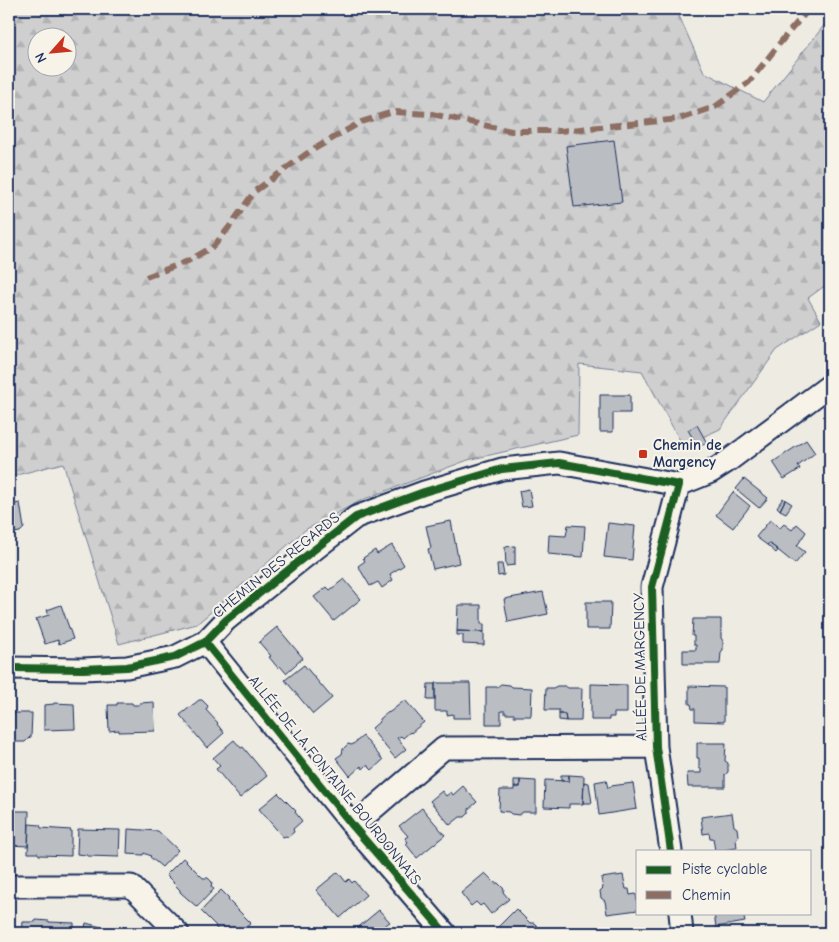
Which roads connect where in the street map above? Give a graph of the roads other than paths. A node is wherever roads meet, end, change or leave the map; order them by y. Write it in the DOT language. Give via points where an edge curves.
graph roads {
  1 [pos="830,385"];
  2 [pos="679,485"];
  3 [pos="205,642"];
  4 [pos="9,668"];
  5 [pos="656,748"];
  6 [pos="353,826"];
  7 [pos="671,850"];
  8 [pos="9,886"];
  9 [pos="680,914"];
  10 [pos="178,933"];
  11 [pos="445,933"];
  12 [pos="682,933"];
  1 -- 2 [label="street" via="728,461"];
  2 -- 3 [label="street, CHEMIN DES REGARDS" via="559,463 502,469 424,492 356,518 226,620"];
  2 -- 5 [label="street, ALLÉE DE MARGENCY" via="652,587"];
  3 -- 4 [label="street, CHEMIN DES REGARDS" via="175,657 127,667"];
  3 -- 6 [label="street, ALLÉE DE LA FONTAINE BOURDONNAIS"];
  5 -- 6 [label="street" via="444,748"];
  5 -- 7 [label="street, ALLÉE DE MARGENCY"];
  6 -- 11 [label="street, ALLÉE DE LA FONTAINE BOURDONNAIS"];
  8 -- 10 [label="street" via="131,886"];
  9 -- 12 [label="street"];
}
